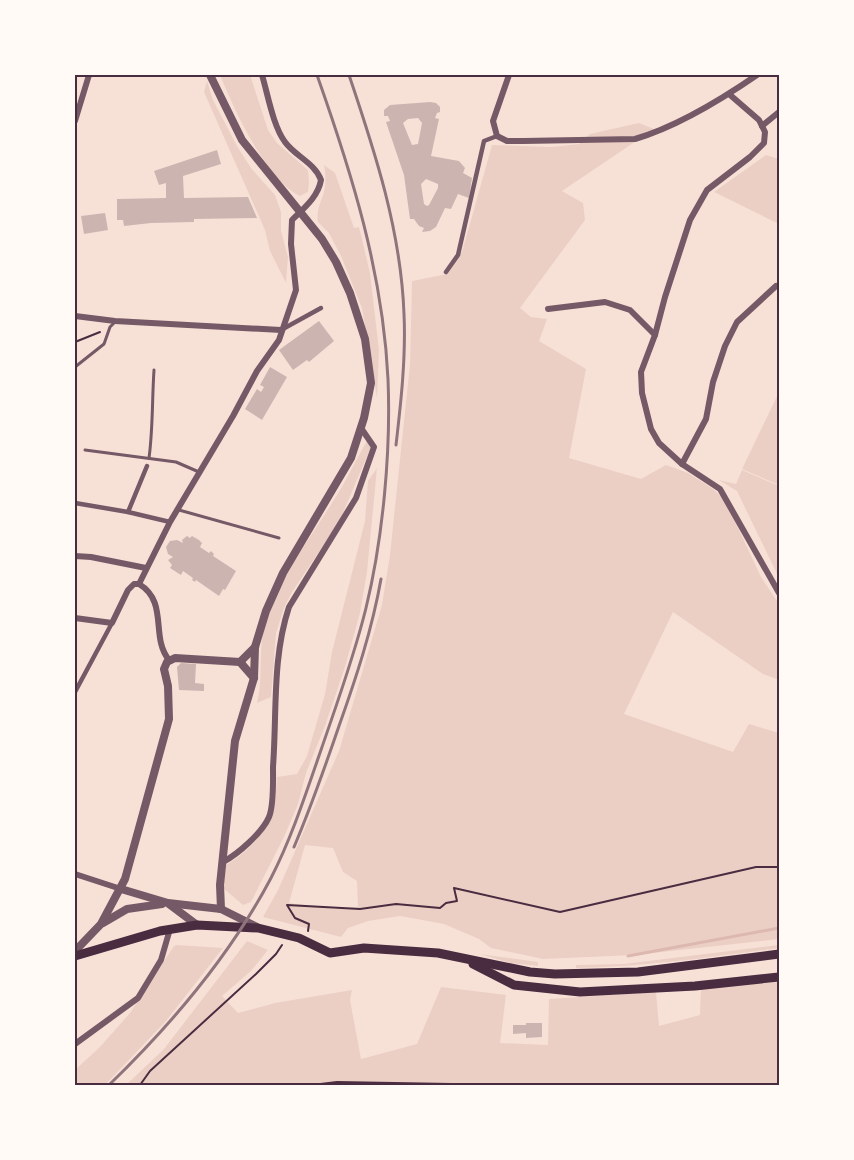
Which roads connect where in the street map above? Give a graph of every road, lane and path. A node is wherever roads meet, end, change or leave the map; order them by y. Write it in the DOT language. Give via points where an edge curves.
graph roads {
  1 [pos="89,75"];
  2 [pos="210,75"];
  3 [pos="262,75"];
  4 [pos="509,75"];
  5 [pos="757,75"];
  6 [pos="729,94"];
  7 [pos="779,112"];
  8 [pos="75,121"];
  9 [pos="762,126"];
  10 [pos="497,136"];
  11 [pos="300,212"];
  12 [pos="446,272"];
  13 [pos="776,286"];
  14 [pos="321,308"];
  15 [pos="548,309"];
  16 [pos="75,316"];
  17 [pos="116,321"];
  18 [pos="110,327"];
  19 [pos="281,330"];
  20 [pos="655,335"];
  21 [pos="75,342"];
  22 [pos="75,368"];
  23 [pos="154,370"];
  24 [pos="361,428"];
  25 [pos="85,450"];
  26 [pos="149,458"];
  27 [pos="682,464"];
  28 [pos="147,466"];
  29 [pos="199,471"];
  30 [pos="75,503"];
  31 [pos="177,510"];
  32 [pos="128,512"];
  33 [pos="170,522"];
  34 [pos="279,538"];
  35 [pos="75,556"];
  36 [pos="146,568"];
  37 [pos="139,584"];
  38 [pos="779,593"];
  39 [pos="75,618"];
  40 [pos="112,623"];
  41 [pos="255,647"];
  42 [pos="169,660"];
  43 [pos="240,662"];
  44 [pos="254,678"];
  45 [pos="75,692"];
  46 [pos="223,862"];
  47 [pos="779,867"];
  48 [pos="75,874"];
  49 [pos="121,889"];
  50 [pos="168,903"];
  51 [pos="221,909"];
  52 [pos="101,924"];
  53 [pos="196,925"];
  54 [pos="258,928"];
  55 [pos="170,929"];
  56 [pos="307,932"];
  57 [pos="288,935"];
  58 [pos="75,953"];
  59 [pos="779,954"];
  60 [pos="460,957"];
  61 [pos="779,977"];
  62 [pos="75,1044"];
  63 [pos="140,1085"];
  64 [pos="312,1085"];
  65 [pos="508,1085"];
  1 -- 8 [label="street"];
  2 -- 11 [label="street" via="242,140"];
  3 -- 11 [label="street" via="279,132 321,180 312,200"];
  4 -- 10 [label="street" via="493,121"];
  5 -- 6 [label="street"];
  6 -- 9 [label="street"];
  6 -- 10 [label="street" via="635,139 507,141"];
  7 -- 9 [label="street"];
  9 -- 20 [label="street" via="764,143 707,190 690,220"];
  10 -- 12 [label="street" via="484,141 458,255"];
  11 -- 19 [label="street" via="292,220 296,290"];
  11 -- 24 [label="street" via="336,262 365,339 371,383"];
  13 -- 27 [label="street" via="738,322 729,338 713,382 706,419"];
  14 -- 19 [label="street"];
  15 -- 20 [label="street" via="605,302 630,310"];
  16 -- 17 [label="street"];
  17 -- 18 [label="lane"];
  17 -- 19 [label="street"];
  18 -- 21 [label="path"];
  18 -- 22 [label="lane" via="104,344"];
  19 -- 29 [label="street" via="279,340"];
  20 -- 27 [label="street" via="642,372 646,414 659,443"];
  23 -- 26 [label="lane"];
  24 -- 41 [label="street" via="351,458 283,573"];
  24 -- 46 [label="street" via="374,447 357,498 289,607 282,626 269,817 236,855"];
  25 -- 26 [label="lane"];
  26 -- 29 [label="lane"];
  27 -- 38 [label="street" via="720,489"];
  28 -- 32 [label="street"];
  29 -- 31 [label="street"];
  30 -- 32 [label="street"];
  31 -- 33 [label="street"];
  31 -- 34 [label="lane"];
  32 -- 33 [label="street"];
  33 -- 36 [label="street"];
  35 -- 36 [label="street"];
  36 -- 37 [label="street"];
  37 -- 40 [label="street" via="128,590"];
  37 -- 42 [label="street" via="151,593 158,612 159,635"];
  39 -- 40 [label="street"];
  40 -- 45 [label="street"];
  41 -- 43 [label="street"];
  41 -- 44 [label="street"];
  42 -- 43 [label="street"];
  42 -- 49 [label="street" via="164,669 170,719"];
  43 -- 44 [label="street"];
  44 -- 46 [label="street" via="235,741"];
  46 -- 51 [label="street"];
  47 -- 56 [label="path" via="756,867 560,912 454,888 457,901 440,908 396,904 360,909 287,905 295,918 309,924"];
  48 -- 49 [label="street"];
  49 -- 50 [label="street"];
  49 -- 52 [label="street"];
  50 -- 51 [label="street"];
  50 -- 52 [label="street" via="127,909"];
  50 -- 53 [label="street"];
  51 -- 54 [label="street"];
  52 -- 58 [label="street"];
  53 -- 54 [label="main road"];
  53 -- 55 [label="main road"];
  54 -- 57 [label="main road"];
  55 -- 58 [label="main road"];
  55 -- 62 [label="street" via="161,960 138,998"];
  57 -- 60 [label="main road" via="330,953 380,948"];
  57 -- 63 [label="path" via="276,954 150,1071"];
  59 -- 60 [label="main road" via="638,972 555,974"];
  60 -- 61 [label="main road" via="514,985 561,991 695,986"];
  64 -- 65 [label="path"];
}
